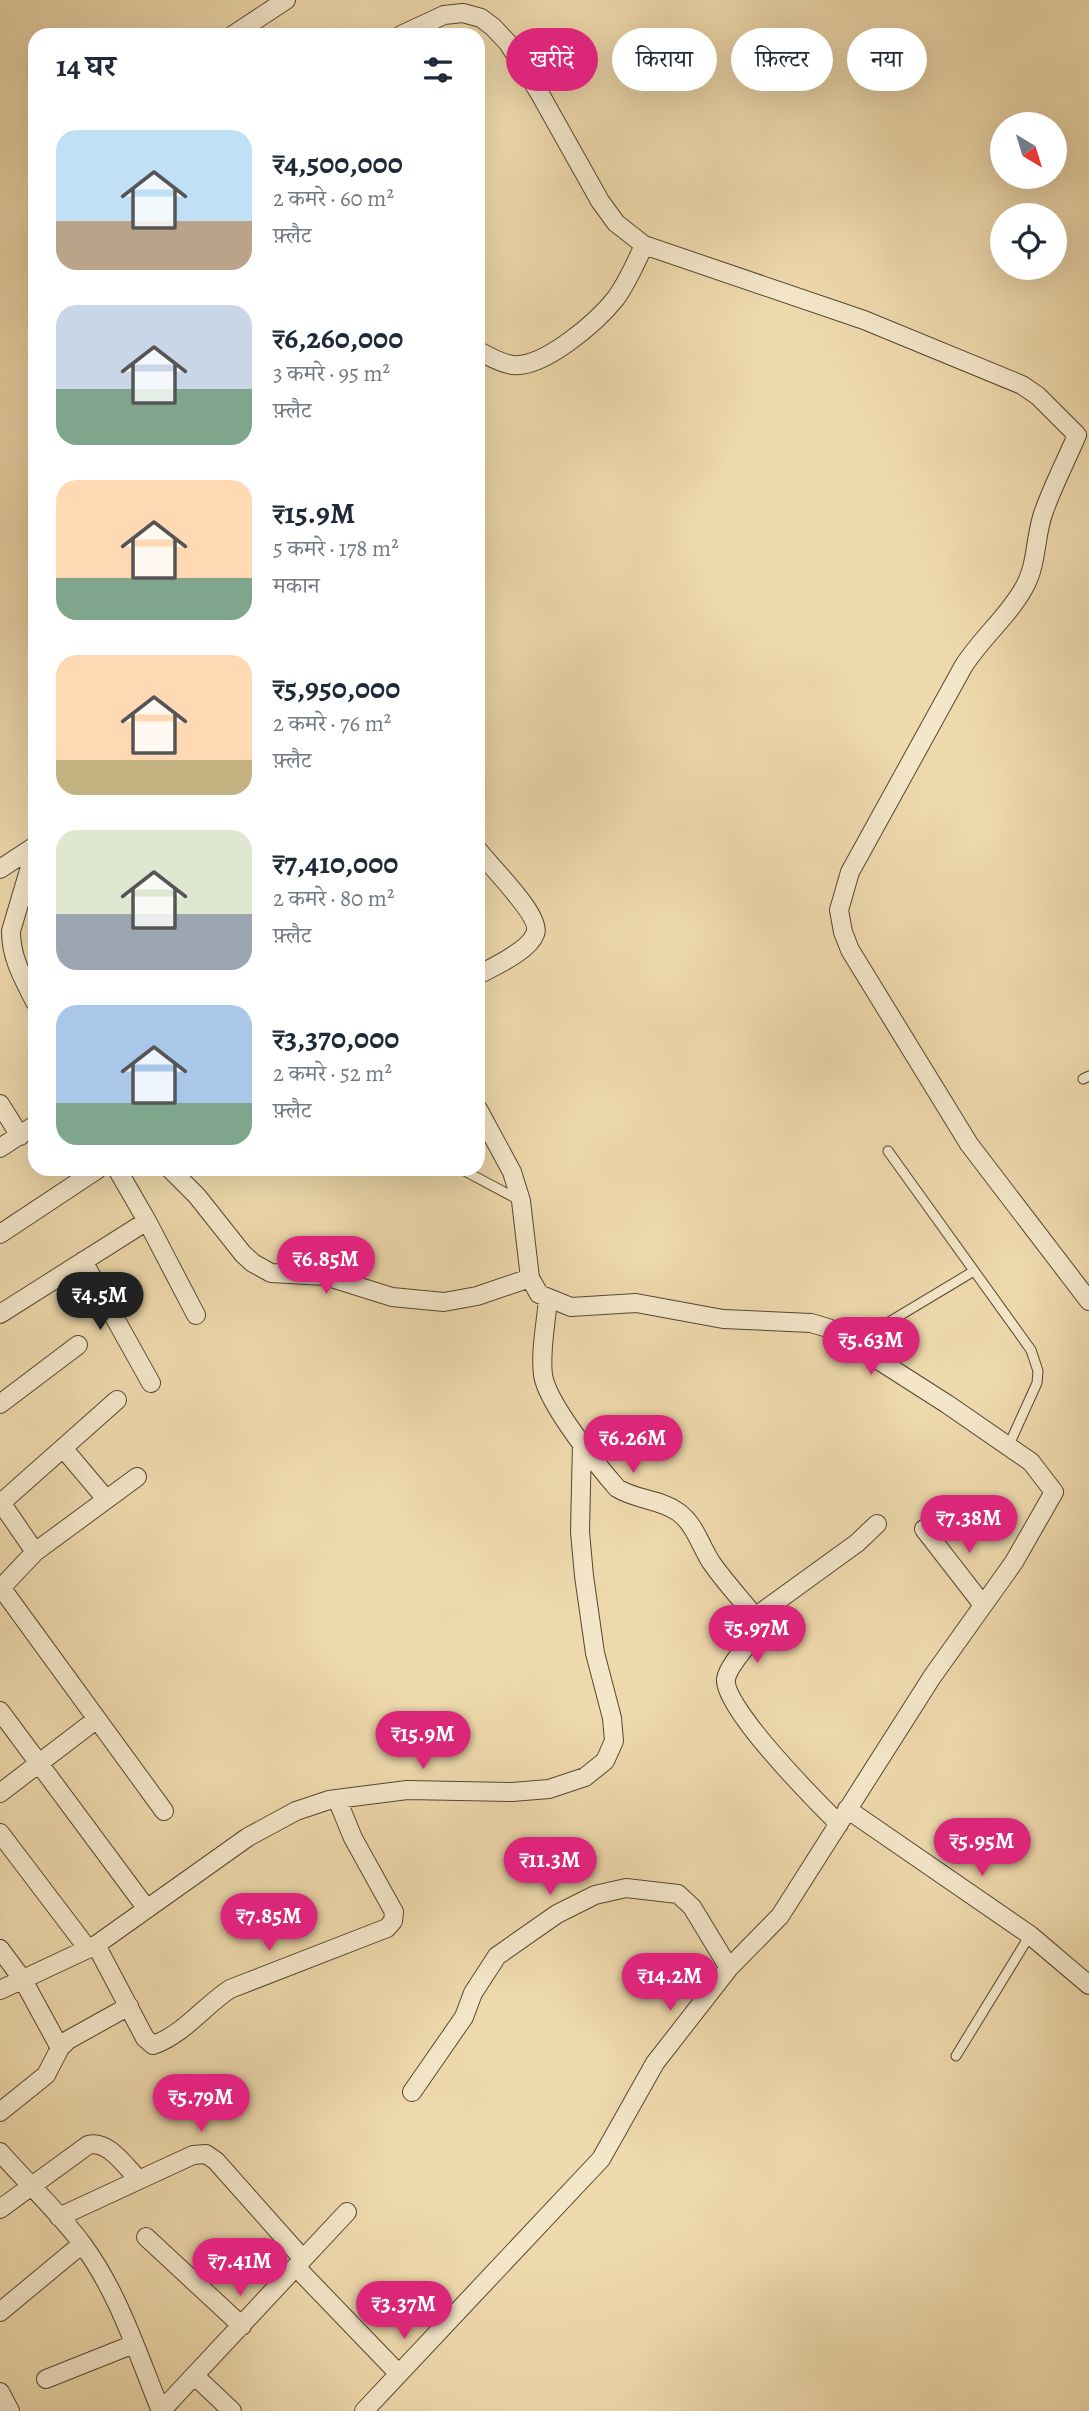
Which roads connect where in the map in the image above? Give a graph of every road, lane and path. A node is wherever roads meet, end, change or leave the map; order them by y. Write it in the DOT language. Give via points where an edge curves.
graph roads {
  1 [pos="286,0"];
  2 [pos="244,28"];
  3 [pos="416,28"];
  4 [pos="644,245"];
  5 [pos="485,354"];
  6 [pos="1083,442"];
  7 [pos="28,852"];
  8 [pos="485,858"];
  9 [pos="28,867"];
  10 [pos="0,869"];
  11 [pos="8,920"];
  12 [pos="485,971"];
  13 [pos="28,988"];
  14 [pos="0,1104"];
  15 [pos="485,1122"];
  16 [pos="28,1131"];
  17 [pos="0,1148"];
  18 [pos="888,1151"];
  19 [pos="87,1176"];
  20 [pos="121,1176"];
  21 [pos="177,1176"];
  22 [pos="474,1176"];
  23 [pos="521,1201"];
  24 [pos="147,1220"];
  25 [pos="0,1234"];
  26 [pos="83,1261"];
  27 [pos="974,1271"];
  28 [pos="530,1278"];
  29 [pos="548,1299"];
  30 [pos="1089,1301"];
  31 [pos="0,1314"];
  32 [pos="196,1315"];
  33 [pos="854,1343"];
  34 [pos="78,1345"];
  35 [pos="151,1384"];
  36 [pos="117,1400"];
  37 [pos="0,1404"];
  38 [pos="582,1442"];
  39 [pos="1008,1447"];
  40 [pos="63,1448"];
  41 [pos="137,1477"];
  42 [pos="106,1499"];
  43 [pos="0,1502"];
  44 [pos="877,1524"];
  45 [pos="924,1529"];
  46 [pos="35,1552"];
  47 [pos="1,1587"];
  48 [pos="983,1605"];
  49 [pos="755,1618"];
  50 [pos="0,1711"];
  51 [pos="97,1719"];
  52 [pos="39,1764"];
  53 [pos="0,1793"];
  54 [pos="337,1799"];
  55 [pos="164,1811"];
  56 [pos="843,1817"];
  57 [pos="0,1833"];
  58 [pos="147,1909"];
  59 [pos="1030,1935"];
  60 [pos="92,1947"];
  61 [pos="0,1949"];
  62 [pos="729,1968"];
  63 [pos="23,1980"];
  64 [pos="1089,1985"];
  65 [pos="0,1990"];
  66 [pos="129,2006"];
  67 [pos="60,2048"];
  68 [pos="956,2056"];
  69 [pos="412,2092"];
  70 [pos="0,2112"];
  71 [pos="0,2152"];
  72 [pos="139,2180"];
  73 [pos="30,2186"];
  74 [pos="0,2209"];
  75 [pos="347,2212"];
  76 [pos="59,2217"];
  77 [pos="146,2237"];
  78 [pos="82,2244"];
  79 [pos="300,2263"];
  80 [pos="0,2312"];
  81 [pos="242,2326"];
  82 [pos="134,2344"];
  83 [pos="400,2374"];
  84 [pos="195,2376"];
  85 [pos="46,2379"];
  86 [pos="0,2392"];
  87 [pos="10,2411"];
  88 [pos="161,2411"];
  89 [pos="232,2411"];
  90 [pos="364,2411"];
  1 -- 2 [label="street"];
  3 -- 4 [label="street" via="443,15 463,13 493,27 540,94 600,201 616,223"];
  4 -- 5 [label="street" via="615,299 549,356 515,365"];
  4 -- 6 [label="street" via="864,320 1022,385"];
  6 -- 30 [label="street" via="1043,514 1026,585 963,667 850,872 839,911 850,950 969,1144"];
  7 -- 10 [label="street"];
  8 -- 12 [label="street" via="537,925 535,936 525,947"];
  9 -- 11 [label="street"];
  11 -- 13 [label="street" via="14,961"];
  14 -- 16 [label="street"];
  15 -- 23 [label="street" via="512,1172"];
  16 -- 17 [label="street"];
  18 -- 27 [label="lane"];
  19 -- 25 [label="street"];
  20 -- 24 [label="street"];
  21 -- 28 [label="street" via="243,1254 271,1273 325,1276 392,1297 444,1302"];
  22 -- 23 [label="lane"];
  23 -- 28 [label="street"];
  24 -- 26 [label="street"];
  24 -- 32 [label="street"];
  26 -- 31 [label="street"];
  26 -- 35 [label="street"];
  27 -- 33 [label="lane"];
  27 -- 39 [label="lane" via="1036,1361 1037,1383"];
  28 -- 29 [label="street" via="539,1294"];
  29 -- 33 [label="street" via="571,1307 636,1303 723,1319 811,1323"];
  29 -- 38 [label="street" via="543,1374 547,1389"];
  33 -- 39 [label="street"];
  34 -- 37 [label="street"];
  36 -- 40 [label="street"];
  38 -- 49 [label="street" via="617,1488 682,1514 710,1561"];
  38 -- 54 [label="street" via="584,1576 614,1741 605,1761 585,1777 549,1789 407,1790"];
  39 -- 48 [label="street" via="1031,1462 1054,1492"];
  40 -- 42 [label="street"];
  40 -- 43 [label="street"];
  41 -- 42 [label="street"];
  42 -- 46 [label="street"];
  43 -- 46 [label="street"];
  44 -- 49 [label="street"];
  45 -- 48 [label="street"];
  46 -- 47 [label="street"];
  47 -- 51 [label="street"];
  48 -- 56 [label="street"];
  49 -- 56 [label="street" via="756,1634 729,1671 727,1688 779,1763"];
  50 -- 52 [label="street"];
  51 -- 52 [label="street"];
  51 -- 55 [label="street"];
  52 -- 53 [label="street"];
  52 -- 58 [label="street"];
  54 -- 58 [label="street" via="296,1811 248,1837"];
  54 -- 66 [label="street" via="394,1912 387,1928 230,1989 168,2039 153,2045 147,2042"];
  56 -- 59 [label="street"];
  56 -- 62 [label="street" via="780,1916"];
  57 -- 60 [label="street"];
  58 -- 60 [label="street"];
  59 -- 64 [label="street"];
  59 -- 68 [label="lane"];
  60 -- 63 [label="street"];
  60 -- 66 [label="street"];
  61 -- 63 [label="street"];
  62 -- 69 [label="street" via="692,1907 678,1894 626,1888 595,1895 557,1914 497,1956 473,1993 464,2017"];
  62 -- 83 [label="street" via="655,2063 601,2159"];
  63 -- 65 [label="street"];
  63 -- 67 [label="street"];
  66 -- 67 [label="street" via="77,2033"];
  67 -- 70 [label="street" via="46,2075"];
  71 -- 73 [label="street"];
  72 -- 73 [label="street" via="107,2148 95,2143"];
  72 -- 76 [label="street"];
  72 -- 79 [label="street" via="193,2155 206,2154"];
  73 -- 74 [label="street"];
  73 -- 76 [label="street"];
  75 -- 79 [label="street"];
  76 -- 78 [label="street"];
  77 -- 81 [label="street"];
  78 -- 80 [label="street"];
  78 -- 82 [label="street" via="113,2295"];
  79 -- 81 [label="street"];
  79 -- 83 [label="street"];
  81 -- 84 [label="street"];
  82 -- 85 [label="street"];
  82 -- 88 [label="street"];
  83 -- 90 [label="street"];
  84 -- 88 [label="street"];
  84 -- 89 [label="street"];
  86 -- 87 [label="street"];
}
